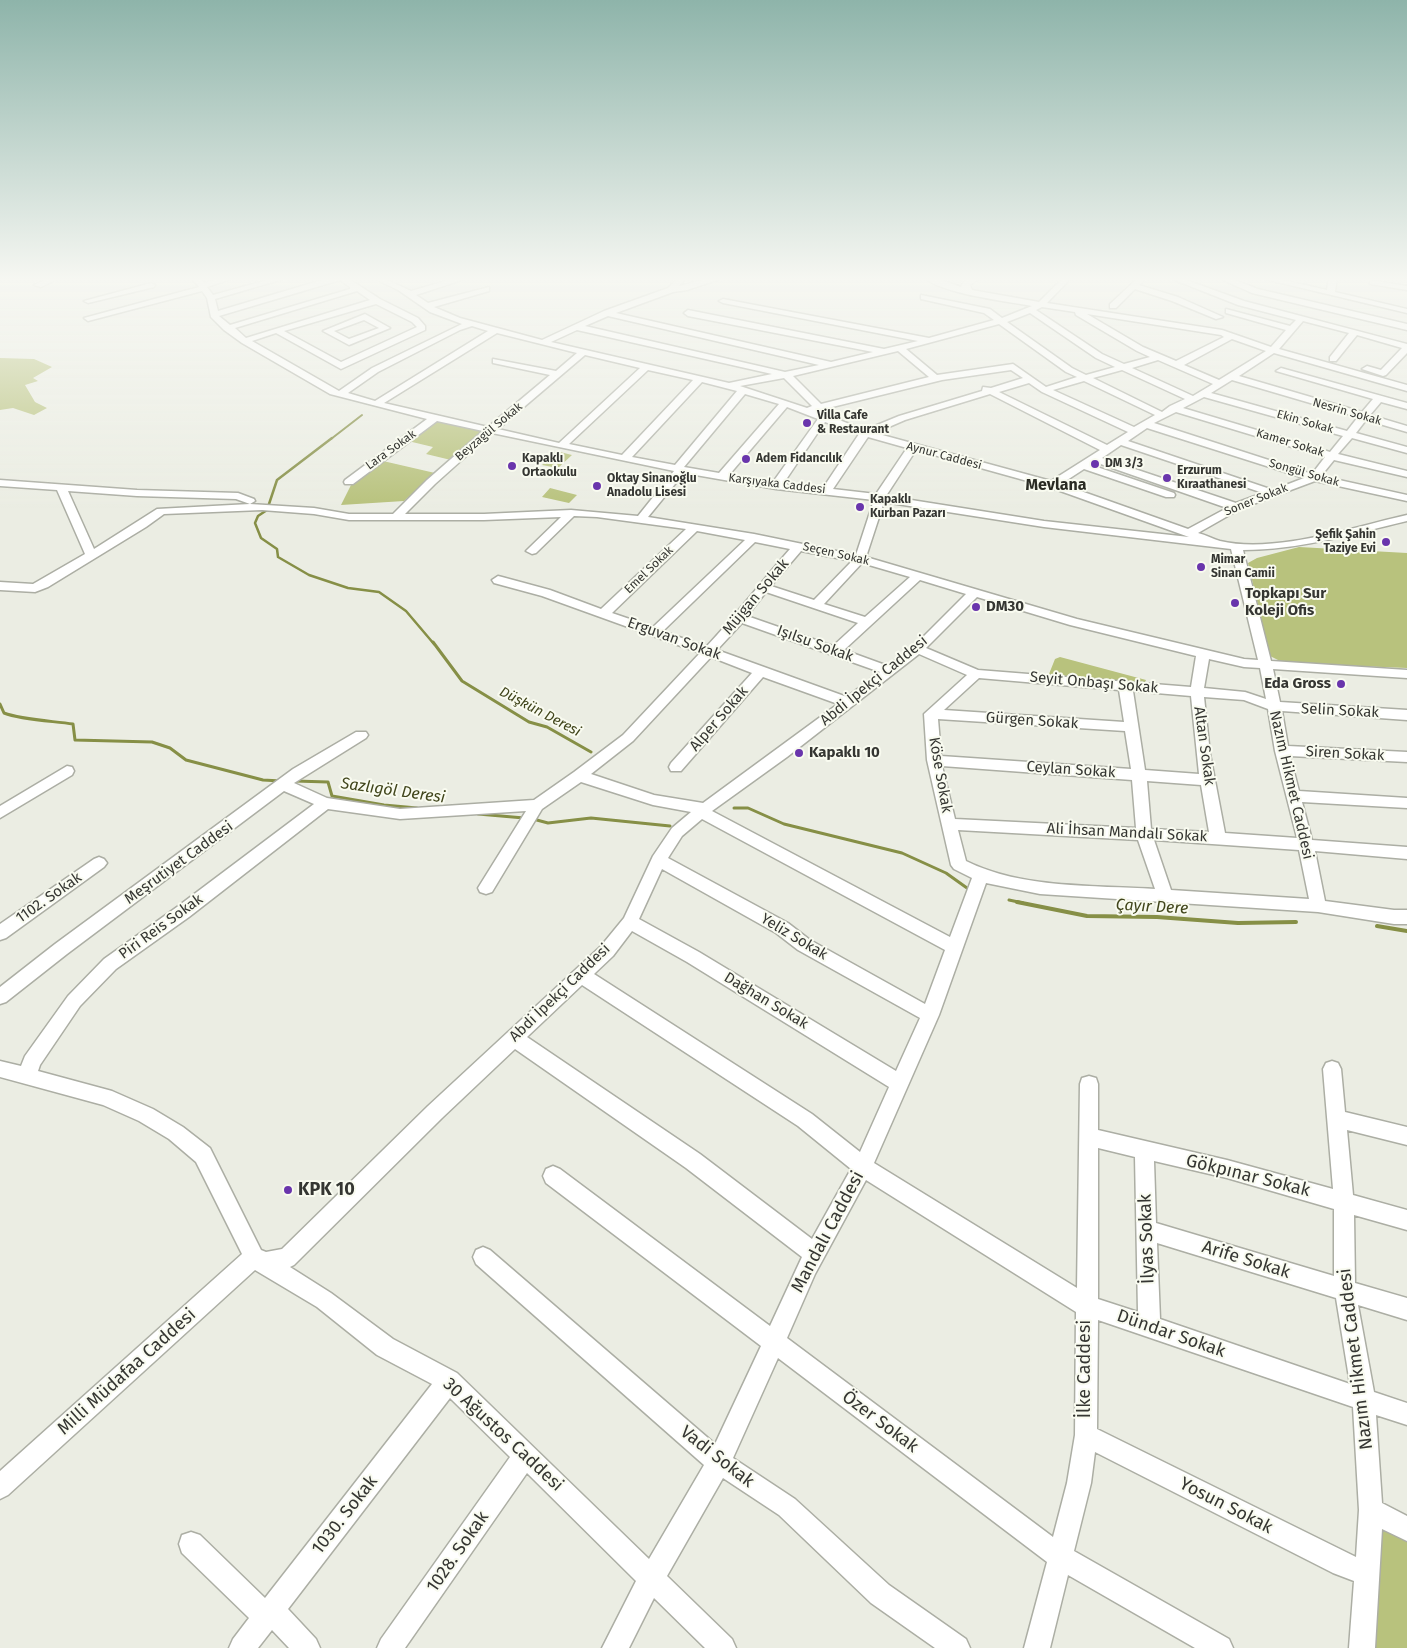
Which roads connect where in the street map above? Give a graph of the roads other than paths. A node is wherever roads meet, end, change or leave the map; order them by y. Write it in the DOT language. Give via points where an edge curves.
graph roads {
  1 [pos="267,354"];
  2 [pos="320,354"];
  3 [pos="367,354"];
  4 [pos="406,354"];
  5 [pos="457,354"];
  6 [pos="582,354"];
  7 [pos="593,354"];
  8 [pos="690,354"];
  9 [pos="785,354"];
  10 [pos="884,354"];
  11 [pos="907,354"];
  12 [pos="1048,354"];
  13 [pos="1096,354"];
  14 [pos="1151,354"];
  15 [pos="1197,354"];
  16 [pos="1265,354"];
  17 [pos="1291,354"];
  18 [pos="1311,354"];
  19 [pos="1337,354"];
  20 [pos="1401,354"];
  21 [pos="1158,357"];
  22 [pos="1300,359"];
  23 [pos="1333,359"];
  24 [pos="496,361"];
  25 [pos="1176,365"];
  26 [pos="647,366"];
  27 [pos="834,366"];
  28 [pos="658,368"];
  29 [pos="1124,368"];
  30 [pos="1281,371"];
  31 [pos="971,373"];
  32 [pos="557,374"];
  33 [pos="787,375"];
  34 [pos="1230,376"];
  35 [pos="1081,377"];
  36 [pos="700,378"];
  37 [pos="935,378"];
  38 [pos="1031,380"];
  39 [pos="1219,383"];
  40 [pos="729,386"];
  41 [pos="1261,386"];
  42 [pos="1407,388"];
  43 [pos="743,390"];
  44 [pos="1045,390"];
  45 [pos="988,391"];
  46 [pos="341,394"];
  47 [pos="1203,394"];
  48 [pos="1379,398"];
  49 [pos="1192,399"];
  50 [pos="785,403"];
  51 [pos="376,404"];
  52 [pos="1407,406"];
  53 [pos="1174,408"];
  54 [pos="821,413"];
  55 [pos="1162,415"];
  56 [pos="1364,417"];
  57 [pos="434,418"];
  58 [pos="1146,424"];
  59 [pos="1407,428"];
  60 [pos="490,430"];
  61 [pos="1134,431"];
  62 [pos="866,433"];
  63 [pos="1349,435"];
  64 [pos="1119,441"];
  65 [pos="561,446"];
  66 [pos="913,447"];
  67 [pos="1106,449"];
  68 [pos="1407,450"];
  69 [pos="1332,456"];
  70 [pos="626,457"];
  71 [pos="1093,458"];
  72 [pos="1081,465"];
  73 [pos="679,469"];
  74 [pos="1407,474"];
  75 [pos="722,477"];
  76 [pos="1314,478"];
  77 [pos="349,482"];
  78 [pos="0,483"];
  79 [pos="1053,485"];
  80 [pos="776,486"];
  81 [pos="61,488"];
  82 [pos="828,491"];
  83 [pos="1273,493"];
  84 [pos="880,498"];
  85 [pos="1407,498"];
  86 [pos="262,507"];
  87 [pos="1236,507"];
  88 [pos="572,512"];
  89 [pos="1224,513"];
  90 [pos="397,516"];
  91 [pos="641,519"];
  92 [pos="1405,523"];
  93 [pos="695,526"];
  94 [pos="1190,533"];
  95 [pos="754,537"];
  96 [pos="1219,544"];
  97 [pos="799,546"];
  98 [pos="1236,547"];
  99 [pos="532,551"];
  100 [pos="92,556"];
  101 [pos="860,559"];
  102 [pos="918,576"];
  103 [pos="498,580"];
  104 [pos="0,586"];
  105 [pos="763,587"];
  106 [pos="975,592"];
  107 [pos="816,605"];
  108 [pos="603,614"];
  109 [pos="740,618"];
  110 [pos="867,622"];
  111 [pos="655,632"];
  112 [pos="918,649"];
  113 [pos="708,651"];
  114 [pos="835,651"];
  115 [pos="1202,653"];
  116 [pos="1265,666"];
  117 [pos="761,671"];
  118 [pos="890,671"];
  119 [pos="976,674"];
  120 [pos="1407,674"];
  121 [pos="1125,685"];
  122 [pos="1197,692"];
  123 [pos="849,703"];
  124 [pos="1273,706"];
  125 [pos="931,714"];
  126 [pos="1407,715"];
  127 [pos="1132,728"];
  128 [pos="361,735"];
  129 [pos="1282,751"];
  130 [pos="1407,757"];
  131 [pos="934,760"];
  132 [pos="676,767"];
  133 [pos="67,771"];
  134 [pos="579,776"];
  135 [pos="1139,776"];
  136 [pos="1208,780"];
  137 [pos="285,785"];
  138 [pos="1294,796"];
  139 [pos="325,803"];
  140 [pos="1407,803"];
  141 [pos="537,805"];
  142 [pos="703,810"];
  143 [pos="0,813"];
  144 [pos="948,824"];
  145 [pos="1144,834"];
  146 [pos="1218,838"];
  147 [pos="1306,846"];
  148 [pos="1407,853"];
  149 [pos="658,860"];
  150 [pos="99,863"];
  151 [pos="981,876"];
  152 [pos="486,888"];
  153 [pos="1165,895"];
  154 [pos="1318,906"];
  155 [pos="1407,918"];
  156 [pos="630,922"];
  157 [pos="0,933"];
  158 [pos="956,948"];
  159 [pos="581,975"];
  160 [pos="0,997"];
  161 [pos="930,1014"];
  162 [pos="513,1038"];
  163 [pos="0,1069"];
  164 [pos="1332,1069"];
  165 [pos="28,1077"];
  166 [pos="901,1084"];
  167 [pos="1089,1084"];
  168 [pos="1337,1119"];
  169 [pos="1407,1136"];
  170 [pos="1088,1137"];
  171 [pos="1144,1150"];
  172 [pos="863,1167"];
  173 [pos="553,1176"];
  174 [pos="1344,1201"];
  175 [pos="1407,1220"];
  176 [pos="1146,1230"];
  177 [pos="816,1255"];
  178 [pos="483,1257"];
  179 [pos="259,1260"];
  180 [pos="1345,1290"];
  181 [pos="1085,1305"];
  182 [pos="1407,1309"];
  183 [pos="1149,1327"];
  184 [pos="774,1343"];
  185 [pos="449,1381"];
  186 [pos="1364,1399"];
  187 [pos="1407,1414"];
  188 [pos="1086,1435"];
  189 [pos="526,1455"];
  190 [pos="719,1462"];
  191 [pos="0,1487"];
  192 [pos="1371,1510"];
  193 [pos="1407,1528"];
  194 [pos="191,1544"];
  195 [pos="1060,1557"];
  196 [pos="1368,1573"];
  197 [pos="652,1577"];
  198 [pos="268,1614"];
  199 [pos="242,1648"];
  200 [pos="307,1648"];
  201 [pos="390,1648"];
  202 [pos="614,1648"];
  203 [pos="724,1648"];
  204 [pos="957,1648"];
  205 [pos="1037,1648"];
  206 [pos="1220,1648"];
  207 [pos="1362,1648"];
  1 -- 46 [label="street, Karşıyaka Caddesi"];
  2 -- 3 [label="street" via="341,366"];
  4 -- 46 [label="street" via="375,370"];
  5 -- 51 [label="street"];
  6 -- 32 [label="street, Beyzagül Sokak"];
  7 -- 26 [label="street, Aynur Caddesi"];
  8 -- 28 [label="street"];
  8 -- 33 [label="street"];
  9 -- 27 [label="street"];
  10 -- 27 [label="street"];
  11 -- 37 [label="street"];
  12 -- 35 [label="street"];
  13 -- 29 [label="street"];
  14 -- 21 [label="street"];
  15 -- 25 [label="street"];
  16 -- 34 [label="street"];
  17 -- 22 [label="street"];
  18 -- 23 [label="street"];
  19 -- 23 [label="street"];
  20 -- 23 [label="street" via="1383,373"];
  21 -- 25 [label="street"];
  21 -- 29 [label="street"];
  22 -- 30 [label="street"];
  22 -- 42 [label="street"];
  24 -- 32 [label="street"];
  25 -- 39 [label="street"];
  26 -- 28 [label="street, Aynur Caddesi"];
  26 -- 65 [label="street"];
  27 -- 33 [label="street"];
  28 -- 36 [label="street, Aynur Caddesi"];
  29 -- 35 [label="street"];
  29 -- 49 [label="street"];
  30 -- 41 [label="street"];
  30 -- 48 [label="street"];
  31 -- 37 [label="street"];
  31 -- 38 [label="street" via="1013,367"];
  31 -- 45 [label="street"];
  32 -- 60 [label="street, Beyzagül Sokak"];
  33 -- 40 [label="street"];
  33 -- 54 [label="street"];
  34 -- 39 [label="street"];
  34 -- 41 [label="street, Nesrin Sokak"];
  35 -- 44 [label="street"];
  35 -- 55 [label="street"];
  36 -- 40 [label="street, Aynur Caddesi"];
  36 -- 70 [label="street"];
  37 -- 54 [label="street"];
  38 -- 44 [label="street"];
  38 -- 45 [label="street"];
  39 -- 47 [label="street"];
  40 -- 43 [label="street, Aynur Caddesi"];
  41 -- 56 [label="street, Nesrin Sokak"];
  43 -- 50 [label="street, Aynur Caddesi"];
  43 -- 73 [label="street"];
  44 -- 61 [label="street"];
  45 -- 62 [label="street"];
  45 -- 67 [label="street"];
  46 -- 51 [label="street, Karşıyaka Caddesi"];
  47 -- 49 [label="street"];
  47 -- 63 [label="street, Ekin Sokak"];
  48 -- 52 [label="street"];
  48 -- 56 [label="street"];
  49 -- 53 [label="street"];
  50 -- 54 [label="street, Aynur Caddesi"];
  50 -- 75 [label="street"];
  51 -- 57 [label="street, Karşıyaka Caddesi"];
  53 -- 55 [label="street"];
  53 -- 69 [label="street, Kamer Sokak"];
  54 -- 62 [label="street, Aynur Caddesi"];
  54 -- 80 [label="street"];
  55 -- 58 [label="street"];
  56 -- 59 [label="street, Nesrin Sokak"];
  56 -- 63 [label="street"];
  57 -- 60 [label="street, Karşıyaka Caddesi"];
  57 -- 77 [label="street, Lara Sokak"];
  58 -- 61 [label="street"];
  58 -- 76 [label="street, Songül Sokak"];
  60 -- 65 [label="street, Karşıyaka Caddesi"];
  60 -- 90 [label="street, Beyzagül Sokak"];
  61 -- 64 [label="street"];
  62 -- 66 [label="street, Aynur Caddesi"];
  62 -- 82 [label="street"];
  63 -- 68 [label="street, Ekin Sokak"];
  63 -- 69 [label="street"];
  64 -- 67 [label="street"];
  64 -- 83 [label="street"];
  65 -- 70 [label="street, Karşıyaka Caddesi"];
  66 -- 79 [label="street, Aynur Caddesi"];
  66 -- 84 [label="street"];
  67 -- 71 [label="street"];
  69 -- 74 [label="street, Kamer Sokak"];
  69 -- 76 [label="street"];
  70 -- 73 [label="street, Karşıyaka Caddesi"];
  71 -- 72 [label="street"];
  71 -- 87 [label="street"];
  72 -- 79 [label="street"];
  72 -- 89 [label="street"];
  73 -- 75 [label="street, Karşıyaka Caddesi"];
  73 -- 91 [label="street"];
  75 -- 80 [label="street, Karşıyaka Caddesi"];
  76 -- 83 [label="street, Soner Sokak"];
  76 -- 85 [label="street, Songül Sokak"];
  78 -- 81 [label="street"];
  79 -- 94 [label="street, Aynur Caddesi"];
  80 -- 82 [label="street, Karşıyaka Caddesi"];
  81 -- 86 [label="street" via="238,496"];
  81 -- 100 [label="street"];
  82 -- 84 [label="street, Karşıyaka Caddesi"];
  83 -- 87 [label="street, Soner Sokak"];
  84 -- 96 [label="street, Karşıyaka Caddesi" via="1044,524"];
  84 -- 101 [label="street"];
  86 -- 90 [label="street, Seçen Sokak" via="314,510 349,517"];
  86 -- 100 [label="street, Seçen Sokak" via="161,511"];
  87 -- 89 [label="street, Soner Sokak"];
  88 -- 90 [label="street, Seçen Sokak" via="484,517"];
  88 -- 91 [label="street, Seçen Sokak"];
  88 -- 99 [label="street"];
  89 -- 94 [label="street, Soner Sokak"];
  91 -- 93 [label="street, Seçen Sokak"];
  92 -- 98 [label="street, Aynur Caddesi" via="1262,547"];
  93 -- 95 [label="street, Seçen Sokak"];
  93 -- 108 [label="street, Emel Sokak"];
  94 -- 96 [label="street, Aynur Caddesi"];
  95 -- 97 [label="street, Seçen Sokak"];
  95 -- 111 [label="street"];
  96 -- 98 [label="street, Aynur Caddesi"];
  97 -- 101 [label="street, Seçen Sokak"];
  97 -- 105 [label="street, Müjgan Sokak"];
  98 -- 116 [label="street, Nazım Hikmet Caddesi"];
  100 -- 104 [label="street, Seçen Sokak" via="35,588"];
  101 -- 102 [label="street, Seçen Sokak"];
  101 -- 107 [label="street"];
  102 -- 106 [label="street, Seçen Sokak"];
  102 -- 110 [label="street"];
  103 -- 108 [label="street, Erguvan Sokak"];
  105 -- 107 [label="street"];
  105 -- 109 [label="street, Müjgan Sokak"];
  106 -- 112 [label="street, Abdi İpekçi Caddesi"];
  106 -- 115 [label="street, Seçen Sokak" via="1074,622"];
  107 -- 110 [label="street"];
  108 -- 111 [label="street, Erguvan Sokak"];
  109 -- 113 [label="street, Müjgan Sokak"];
  109 -- 114 [label="street, Işılsu Sokak"];
  110 -- 114 [label="street"];
  111 -- 113 [label="street, Erguvan Sokak"];
  112 -- 118 [label="street, Abdi İpekçi Caddesi"];
  112 -- 119 [label="street, Seyit Onbaşı Sokak"];
  113 -- 117 [label="street, Erguvan Sokak"];
  113 -- 134 [label="street, Müjgan Sokak" via="628,738"];
  114 -- 118 [label="street, Işılsu Sokak"];
  115 -- 116 [label="street, Seçen Sokak"];
  115 -- 122 [label="street, Altan Sokak"];
  116 -- 120 [label="street, Seçen Sokak"];
  116 -- 124 [label="street, Nazım Hikmet Caddesi"];
  117 -- 123 [label="street, Erguvan Sokak"];
  117 -- 132 [label="street, Alper Sokak"];
  118 -- 123 [label="street, Abdi İpekçi Caddesi"];
  119 -- 121 [label="street, Seyit Onbaşı Sokak"];
  119 -- 125 [label="street"];
  121 -- 122 [label="street, Seyit Onbaşı Sokak"];
  121 -- 127 [label="street"];
  122 -- 124 [label="street, Seyit Onbaşı Sokak" via="1245,696"];
  122 -- 136 [label="street, Altan Sokak"];
  123 -- 142 [label="street, Abdi İpekçi Caddesi"];
  124 -- 126 [label="street, Selin Sokak"];
  124 -- 129 [label="street, Nazım Hikmet Caddesi"];
  125 -- 127 [label="street, Gürgen Sokak"];
  125 -- 131 [label="street, Köse Sokak"];
  127 -- 135 [label="street"];
  128 -- 137 [label="street, Meşrutiyet Caddesi"];
  129 -- 130 [label="street, Siren Sokak"];
  129 -- 138 [label="street, Nazım Hikmet Caddesi"];
  131 -- 135 [label="street, Ceylan Sokak"];
  131 -- 144 [label="street, Köse Sokak"];
  133 -- 143 [label="street"];
  134 -- 141 [label="street, Müjgan Sokak"];
  134 -- 142 [label="street" via="653,800"];
  135 -- 136 [label="street, Ceylan Sokak"];
  135 -- 145 [label="street"];
  136 -- 146 [label="street, Altan Sokak"];
  137 -- 139 [label="street"];
  137 -- 160 [label="street, Meşrutiyet Caddesi"];
  138 -- 140 [label="street"];
  138 -- 147 [label="street, Nazım Hikmet Caddesi"];
  139 -- 141 [label="street" via="400,814"];
  139 -- 165 [label="street, Piri Reis Sokak" via="184,912 110,964 69,1009 31,1062"];
  141 -- 152 [label="street"];
  142 -- 149 [label="street, Abdi İpekçi Caddesi" via="677,832"];
  142 -- 158 [label="street"];
  144 -- 145 [label="street, Ali İhsan Mandalı Sokak"];
  144 -- 151 [label="street, Köse Sokak" via="959,864"];
  145 -- 146 [label="street, Ali İhsan Mandalı Sokak"];
  145 -- 153 [label="street"];
  146 -- 147 [label="street, Ali İhsan Mandalı Sokak"];
  147 -- 148 [label="street, Ali İhsan Mandalı Sokak"];
  147 -- 154 [label="street, Nazım Hikmet Caddesi"];
  149 -- 156 [label="street, Abdi İpekçi Caddesi"];
  149 -- 161 [label="street, Yeliz Sokak"];
  150 -- 157 [label="street, 1102. Sokak"];
  151 -- 153 [label="street" via="1040,888"];
  151 -- 158 [label="street, Mandalı Caddesi"];
  153 -- 154 [label="street"];
  154 -- 155 [label="street"];
  156 -- 159 [label="street, Abdi İpekçi Caddesi"];
  156 -- 166 [label="street, Dağhan Sokak"];
  158 -- 161 [label="street, Mandalı Caddesi"];
  159 -- 162 [label="street, Abdi İpekçi Caddesi"];
  159 -- 172 [label="street, Dündar Sokak" via="806,1120"];
  161 -- 166 [label="street, Mandalı Caddesi"];
  162 -- 177 [label="street" via="693,1161"];
  162 -- 179 [label="street, Abdi İpekçi Caddesi" via="287,1258"];
  163 -- 165 [label="street"];
  164 -- 168 [label="street, Nazım Hikmet Caddesi"];
  165 -- 179 [label="street" via="104,1098 146,1115 176,1132 203,1155"];
  166 -- 172 [label="street, Mandalı Caddesi"];
  167 -- 170 [label="street, İlke Caddesi"];
  168 -- 169 [label="street"];
  168 -- 174 [label="street, Nazım Hikmet Caddesi"];
  170 -- 171 [label="street, Gökpınar Sokak"];
  170 -- 181 [label="street, İlke Caddesi"];
  171 -- 174 [label="street, Gökpınar Sokak"];
  171 -- 176 [label="street, İlyas Sokak"];
  172 -- 177 [label="street, Mandalı Caddesi"];
  172 -- 181 [label="street, Dündar Sokak"];
  173 -- 184 [label="street, Özer Sokak"];
  174 -- 175 [label="street, Gökpınar Sokak"];
  174 -- 180 [label="street, Nazım Hikmet Caddesi"];
  176 -- 180 [label="street, Arife Sokak"];
  176 -- 183 [label="street, İlyas Sokak"];
  177 -- 184 [label="street, Mandalı Caddesi"];
  178 -- 190 [label="street, Vadi Sokak"];
  179 -- 185 [label="street, 30 Ağustos Caddesi" via="324,1300 385,1347"];
  179 -- 191 [label="street, Milli Müdafaa Caddesi"];
  180 -- 182 [label="street, Arife Sokak"];
  180 -- 186 [label="street, Nazım Hikmet Caddesi"];
  181 -- 183 [label="street, Dündar Sokak"];
  181 -- 188 [label="street, İlke Caddesi"];
  183 -- 186 [label="street, Dündar Sokak"];
  184 -- 190 [label="street, Mandalı Caddesi"];
  184 -- 195 [label="street, Özer Sokak"];
  185 -- 189 [label="street, 30 Ağustos Caddesi"];
  185 -- 198 [label="street, 1030. Sokak"];
  186 -- 187 [label="street, Dündar Sokak"];
  186 -- 192 [label="street, Nazım Hikmet Caddesi"];
  188 -- 195 [label="street, İlke Caddesi" via="1079,1483"];
  188 -- 196 [label="street, Yosun Sokak" via="1342,1564"];
  189 -- 197 [label="street, 30 Ağustos Caddesi"];
  189 -- 201 [label="street, 1028. Sokak"];
  190 -- 197 [label="street, Mandalı Caddesi"];
  190 -- 204 [label="street, Vadi Sokak" via="787,1507 880,1594"];
  192 -- 193 [label="street"];
  192 -- 196 [label="street, Nazım Hikmet Caddesi"];
  194 -- 198 [label="street"];
  195 -- 205 [label="street, İlke Caddesi"];
  195 -- 206 [label="street, Özer Sokak"];
  196 -- 207 [label="street, Nazım Hikmet Caddesi"];
  197 -- 202 [label="street, Mandalı Caddesi"];
  197 -- 203 [label="street, 30 Ağustos Caddesi"];
  198 -- 199 [label="street, 1030. Sokak"];
  198 -- 200 [label="street"];
}
